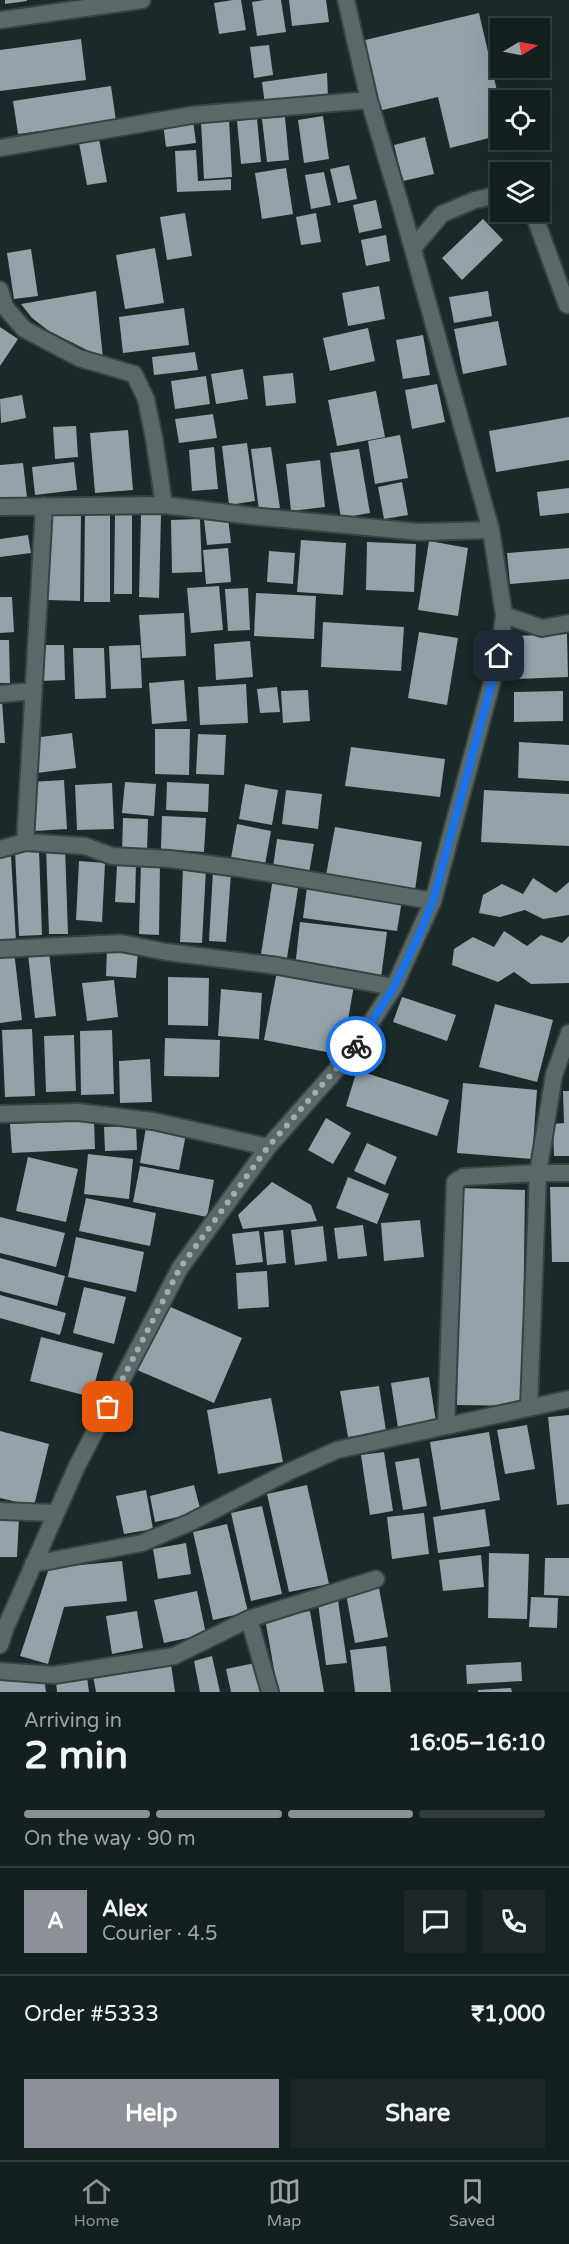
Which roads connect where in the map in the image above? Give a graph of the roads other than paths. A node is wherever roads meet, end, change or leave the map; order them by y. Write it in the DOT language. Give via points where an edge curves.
graph roads {
  1 [pos="142,0"];
  2 [pos="346,0"];
  3 [pos="0,20"];
  4 [pos="369,100"];
  5 [pos="0,148"];
  6 [pos="490,197"];
  7 [pos="537,222"];
  8 [pos="413,248"];
  9 [pos="0,290"];
  10 [pos="567,305"];
  11 [pos="164,505"];
  12 [pos="44,506"];
  13 [pos="0,507"];
  14 [pos="491,530"];
  15 [pos="504,615"];
  16 [pos="569,623"];
  17 [pos="32,691"];
  18 [pos="0,694"];
  19 [pos="25,842"];
  20 [pos="0,849"];
  21 [pos="433,901"];
  22 [pos="0,949"];
  23 [pos="394,987"];
  24 [pos="569,1033"];
  25 [pos="0,1114"];
  26 [pos="268,1147"];
  27 [pos="538,1173"];
  28 [pos="569,1173"];
  29 [pos="569,1399"];
  30 [pos="529,1408"];
  31 [pos="446,1426"];
  32 [pos="0,1511"];
  33 [pos="56,1513"];
  34 [pos="33,1564"];
  35 [pos="376,1579"];
  36 [pos="249,1619"];
  37 [pos="0,1646"];
  38 [pos="0,1671"];
  39 [pos="270,1692"];
  1 -- 3 [label="street"];
  2 -- 4 [label="street"];
  4 -- 5 [label="street" via="192,115"];
  4 -- 8 [label="street"];
  6 -- 8 [label="street" via="442,214"];
  7 -- 10 [label="street"];
  8 -- 14 [label="street"];
  9 -- 11 [label="street" via="5,307 24,329 79,358 134,374 146,399"];
  11 -- 12 [label="street"];
  11 -- 14 [label="street" via="419,532"];
  12 -- 13 [label="street"];
  12 -- 17 [label="street"];
  14 -- 15 [label="street"];
  15 -- 16 [label="street" via="542,628"];
  15 -- 21 [label="street" via="499,656"];
  17 -- 18 [label="street"];
  17 -- 19 [label="street"];
  19 -- 20 [label="street"];
  19 -- 21 [label="street" via="85,846 112,856 238,868"];
  21 -- 23 [label="street"];
  22 -- 23 [label="street" via="121,943"];
  23 -- 26 [label="street" via="351,1053"];
  24 -- 27 [label="street" via="554,1075"];
  25 -- 26 [label="street" via="78,1112 153,1121"];
  26 -- 33 [label="street" via="180,1268"];
  27 -- 28 [label="street"];
  27 -- 30 [label="street"];
  27 -- 31 [label="street" via="463,1177 455,1182"];
  29 -- 30 [label="street"];
  30 -- 31 [label="street"];
  31 -- 34 [label="street" via="337,1450 142,1543"];
  32 -- 33 [label="street"];
  33 -- 34 [label="street"];
  34 -- 37 [label="street"];
  35 -- 36 [label="street"];
  36 -- 38 [label="street" via="174,1656 54,1675"];
  36 -- 39 [label="street"];
}
